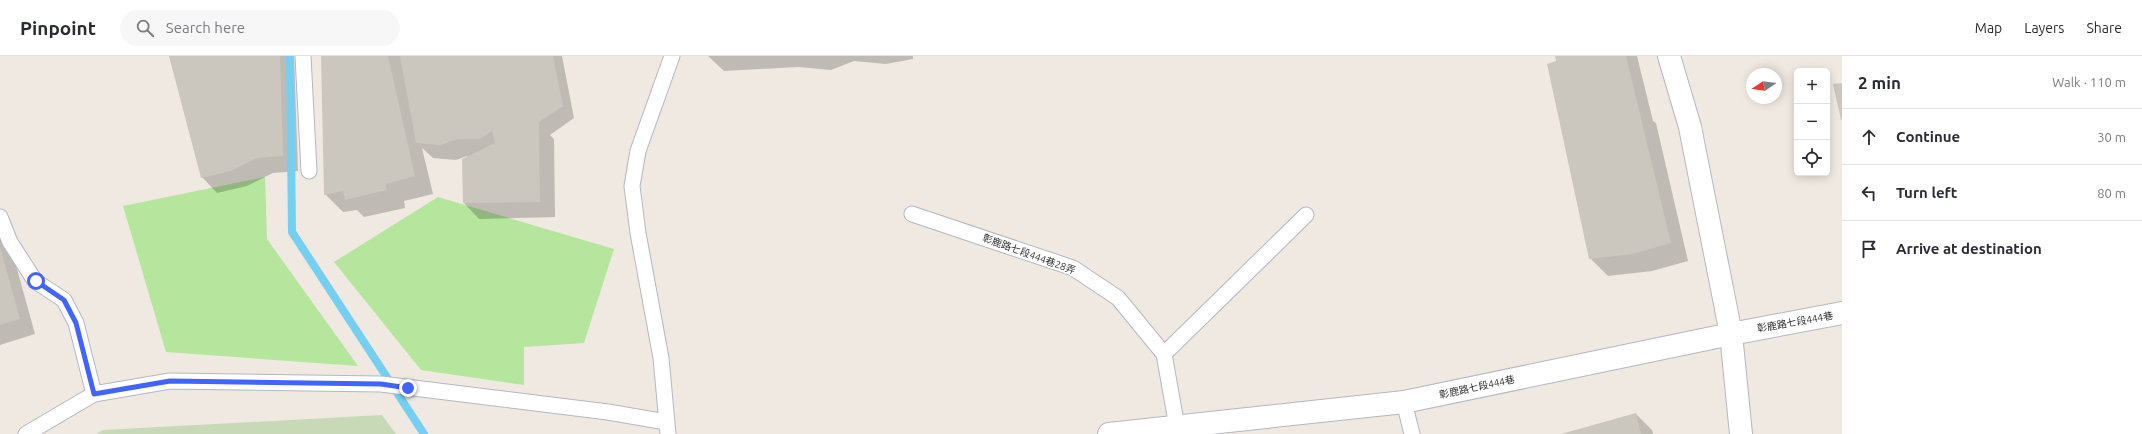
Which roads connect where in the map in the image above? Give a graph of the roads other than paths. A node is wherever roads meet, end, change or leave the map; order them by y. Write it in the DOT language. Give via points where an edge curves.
graph roads {
  1 [pos="302,56"];
  2 [pos="672,56"];
  3 [pos="1669,56"];
  4 [pos="309,171"];
  5 [pos="912,214"];
  6 [pos="1306,215"];
  7 [pos="0,217"];
  8 [pos="1842,313"];
  9 [pos="1731,334"];
  10 [pos="1164,354"];
  11 [pos="94,394"];
  12 [pos="1404,402"];
  13 [pos="1177,427"];
  14 [pos="667,428"];
  15 [pos="26,434"];
  16 [pos="1109,434"];
  17 [pos="1412,434"];
  18 [pos="1741,434"];
  1 -- 4 [label="lane"];
  2 -- 14 [label="lane" via="638,151 632,186 661,358"];
  3 -- 9 [label="street" via="1690,127"];
  5 -- 10 [label="lane, 彰鹿路七段444巷28弄" via="1073,268 1118,298"];
  6 -- 10 [label="lane"];
  7 -- 11 [label="lane" via="10,242 36,281 64,300 76,323"];
  8 -- 9 [label="street, 彰鹿路七段444巷"];
  9 -- 12 [label="street, 彰鹿路七段444巷"];
  9 -- 18 [label="street"];
  10 -- 13 [label="lane, 彰鹿路七段444巷28弄"];
  11 -- 14 [label="lane" via="170,381 381,384 608,412"];
  11 -- 15 [label="lane"];
  12 -- 13 [label="street, 彰鹿路七段444巷"];
  12 -- 17 [label="lane"];
  13 -- 16 [label="street, 彰鹿路七段444巷"];
}
